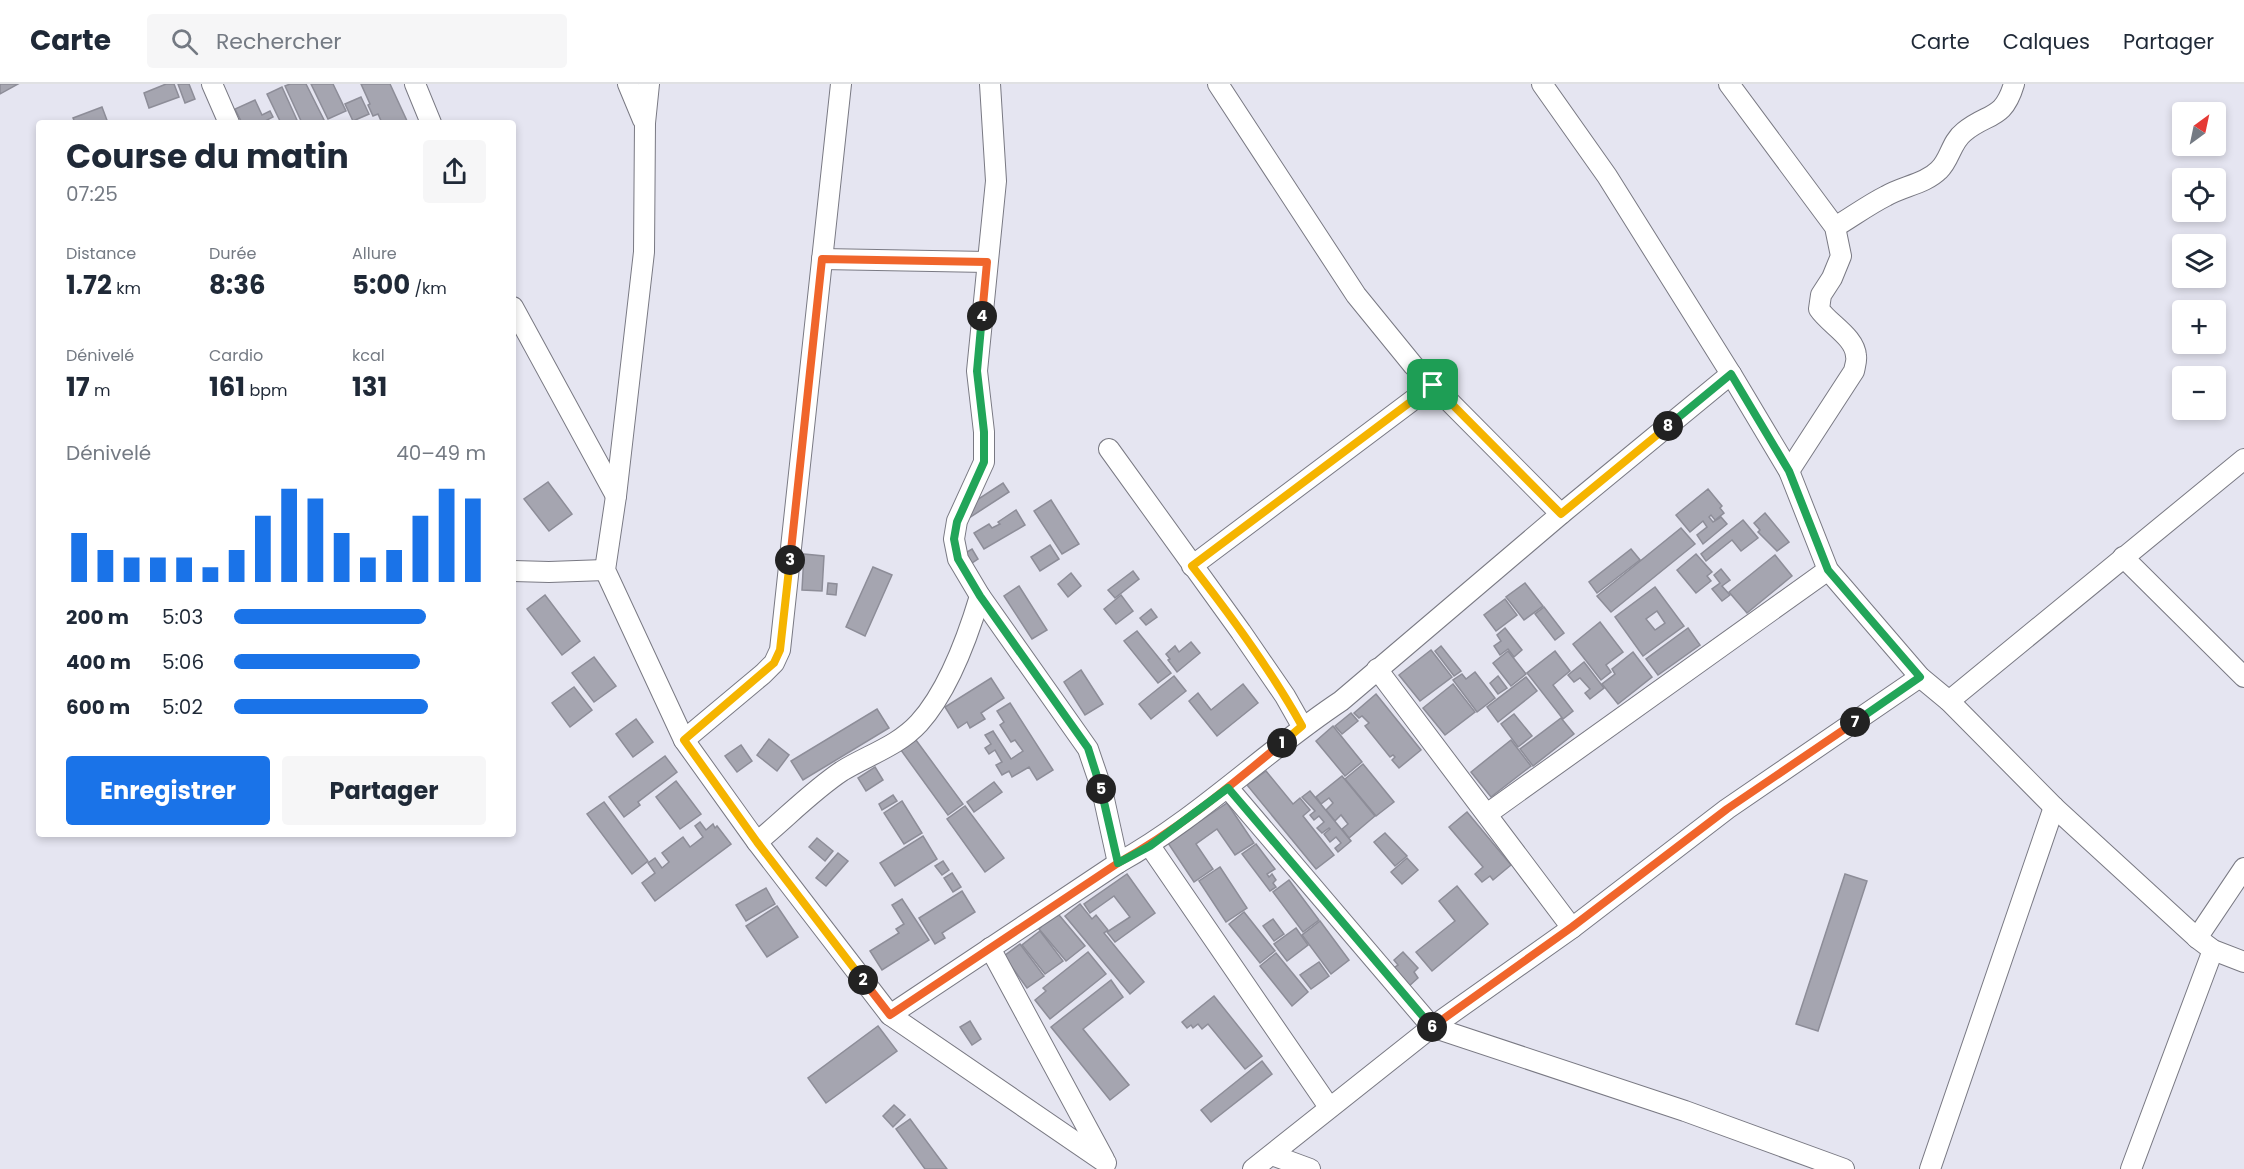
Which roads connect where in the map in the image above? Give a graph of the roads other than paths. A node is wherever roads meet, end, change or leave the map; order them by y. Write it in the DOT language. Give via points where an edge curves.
graph roads {
  1 [pos="212,84"];
  2 [pos="415,84"];
  3 [pos="628,84"];
  4 [pos="649,84"];
  5 [pos="841,84"];
  6 [pos="990,84"];
  7 [pos="1218,84"];
  8 [pos="1542,84"];
  9 [pos="2014,84"];
  10 [pos="1733,86"];
  11 [pos="227,120"];
  12 [pos="430,120"];
  13 [pos="645,123"];
  14 [pos="1835,227"];
  15 [pos="822,259"];
  16 [pos="987,262"];
  17 [pos="516,313"];
  18 [pos="1731,374"];
  19 [pos="1433,385"];
  20 [pos="1109,449"];
  21 [pos="2244,459"];
  22 [pos="1789,471"];
  23 [pos="616,496"];
  24 [pos="1561,514"];
  25 [pos="2123,557"];
  26 [pos="1192,566"];
  27 [pos="605,570"];
  28 [pos="1828,570"];
  29 [pos="516,571"];
  30 [pos="980,596"];
  31 [pos="1377,669"];
  32 [pos="1920,677"];
  33 [pos="2244,677"];
  34 [pos="1949,701"];
  35 [pos="1302,726"];
  36 [pos="684,740"];
  37 [pos="1228,788"];
  38 [pos="2054,807"];
  39 [pos="1487,814"];
  40 [pos="757,842"];
  41 [pos="1150,846"];
  42 [pos="1118,863"];
  43 [pos="2244,868"];
  44 [pos="1572,927"];
  45 [pos="2197,938"];
  46 [pos="990,948"];
  47 [pos="2213,950"];
  48 [pos="2244,962"];
  49 [pos="890,1015"];
  50 [pos="1432,1027"];
  51 [pos="1329,1107"];
  52 [pos="1272,1155"];
  53 [pos="1108,1166"];
  54 [pos="1253,1169"];
  55 [pos="1310,1169"];
  56 [pos="1844,1169"];
  57 [pos="1930,1169"];
  58 [pos="2131,1169"];
  1 -- 11 [label="street"];
  2 -- 12 [label="street"];
  3 -- 13 [label="street"];
  4 -- 13 [label="street"];
  5 -- 15 [label="street"];
  6 -- 16 [label="street" via="996,182"];
  7 -- 19 [label="street" via="1356,294"];
  8 -- 18 [label="street" via="1607,176"];
  9 -- 14 [label="street" via="2004,108 1961,134 1941,168 1930,177 1887,195"];
  10 -- 14 [label="street"];
  13 -- 23 [label="street" via="645,252"];
  14 -- 22 [label="street" via="1841,256 1821,295 1819,309 1851,342 1856,355 1854,371"];
  15 -- 16 [label="street"];
  15 -- 36 [label="street" via="780,650 763,674"];
  16 -- 30 [label="street" via="977,371 984,462 957,522 954,539 958,559"];
  17 -- 23 [label="street"];
  18 -- 22 [label="street"];
  18 -- 24 [label="street"];
  19 -- 24 [label="street"];
  19 -- 26 [label="street"];
  20 -- 26 [label="street"];
  21 -- 25 [label="street"];
  22 -- 28 [label="street"];
  23 -- 27 [label="street"];
  24 -- 31 [label="street"];
  25 -- 33 [label="street"];
  25 -- 34 [label="street"];
  26 -- 35 [label="street"];
  27 -- 29 [label="street"];
  27 -- 36 [label="street"];
  28 -- 32 [label="street"];
  28 -- 39 [label="street"];
  30 -- 40 [label="street" via="969,633 948,678 919,723 897,741 839,773"];
  30 -- 42 [label="street" via="1088,748"];
  31 -- 35 [label="street" via="1341,701"];
  31 -- 39 [label="street"];
  32 -- 34 [label="street"];
  32 -- 44 [label="street" via="1727,809"];
  34 -- 38 [label="street"];
  35 -- 37 [label="street"];
  36 -- 40 [label="street"];
  37 -- 41 [label="street"];
  37 -- 50 [label="street"];
  38 -- 45 [label="street"];
  38 -- 57 [label="street"];
  39 -- 44 [label="street"];
  40 -- 49 [label="street"];
  41 -- 42 [label="street"];
  41 -- 51 [label="street"];
  42 -- 46 [label="street"];
  43 -- 45 [label="street"];
  44 -- 50 [label="street"];
  45 -- 47 [label="street"];
  46 -- 49 [label="street"];
  46 -- 53 [label="street"];
  47 -- 48 [label="street"];
  47 -- 58 [label="street"];
  49 -- 53 [label="street"];
  50 -- 51 [label="street"];
  50 -- 56 [label="street" via="1685,1111"];
  51 -- 52 [label="street"];
  52 -- 54 [label="street"];
  52 -- 55 [label="street"];
}
